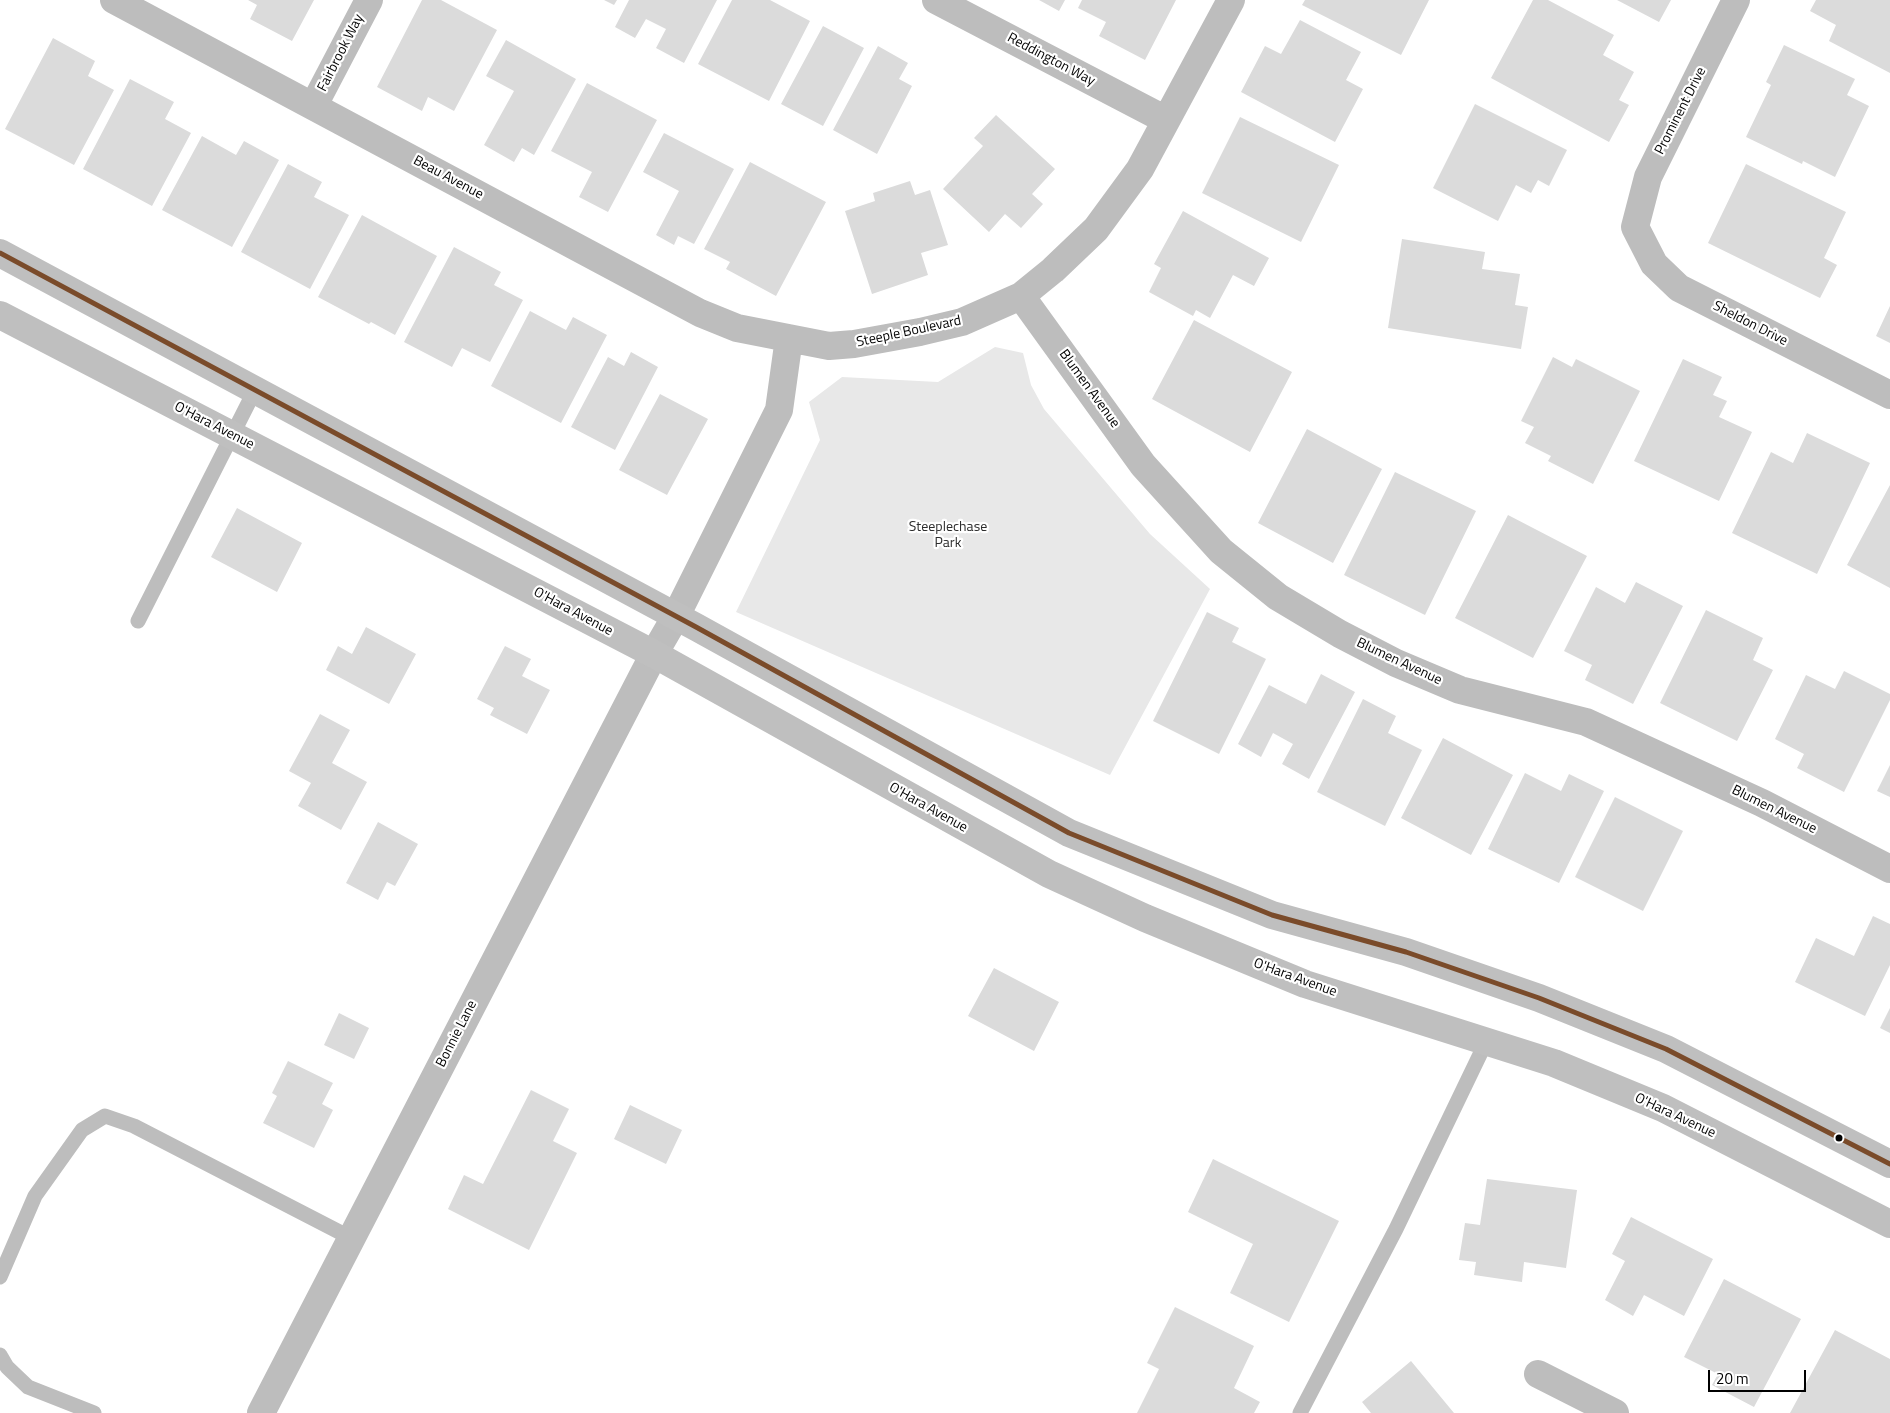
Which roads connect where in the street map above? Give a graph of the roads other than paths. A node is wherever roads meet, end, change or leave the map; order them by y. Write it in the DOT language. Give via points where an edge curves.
graph roads {
  1 [pos="114,0"];
  2 [pos="369,0"];
  3 [pos="936,0"];
  4 [pos="1230,0"];
  5 [pos="1736,0"];
  6 [pos="314,106"];
  7 [pos="1166,120"];
  8 [pos="1635,227"];
  9 [pos="0,253"];
  10 [pos="1021,296"];
  11 [pos="0,315"];
  12 [pos="789,338"];
  13 [pos="255,390"];
  14 [pos="1890,395"];
  15 [pos="232,435"];
  16 [pos="676,616"];
  17 [pos="138,621"];
  18 [pos="654,654"];
  19 [pos="1890,869"];
  20 [pos="1486,1042"];
  21 [pos="1890,1164"];
  22 [pos="1890,1224"];
  23 [pos="351,1238"];
  24 [pos="0,1277"];
  25 [pos="0,1355"];
  26 [pos="1538,1374"];
  27 [pos="94,1413"];
  28 [pos="261,1413"];
  29 [pos="1300,1413"];
  30 [pos="1615,1413"];
  1 -- 6 [label="street, Beau Avenue"];
  2 -- 6 [label="street, Fairbrook Way"];
  3 -- 7 [label="street, Reddington Way"];
  4 -- 7 [label="street, Steeple Boulevard"];
  5 -- 8 [label="street, Prominent Drive" via="1648,177"];
  6 -- 12 [label="street, Beau Avenue" via="700,313 737,328"];
  7 -- 10 [label="street, Steeple Boulevard" via="1140,169 1096,229"];
  8 -- 14 [label="street, Sheldon Drive" via="1654,264 1679,288"];
  9 -- 13 [label="main road"];
  10 -- 12 [label="street, Steeple Boulevard" via="962,322 854,344 829,346"];
  10 -- 19 [label="street, Blumen Avenue" via="1143,465 1222,551 1278,597 1396,663 1460,690 1586,722 1762,803"];
  11 -- 15 [label="main road, O'Hara Avenue"];
  12 -- 16 [label="street" via="780,410"];
  13 -- 15 [label="lane"];
  13 -- 16 [label="main road"];
  15 -- 17 [label="lane"];
  15 -- 18 [label="main road, O'Hara Avenue"];
  16 -- 18 [label="street, Bonnie Lane"];
  16 -- 21 [label="main road" via="1069,833 1272,915 1406,952 1548,1002 1666,1049"];
  18 -- 20 [label="main road, O'Hara Avenue" via="1048,874 1305,984"];
  18 -- 23 [label="street, Bonnie Lane"];
  20 -- 22 [label="main road, O'Hara Avenue" via="1554,1064 1663,1108"];
  20 -- 29 [label="lane" via="1396,1229"];
  23 -- 24 [label="lane" via="134,1126 105,1116 82,1130 35,1196"];
  23 -- 28 [label="street, Bonnie Lane"];
  25 -- 27 [label="lane" via="7,1367 28,1386"];
  26 -- 30 [label="street"];
}
